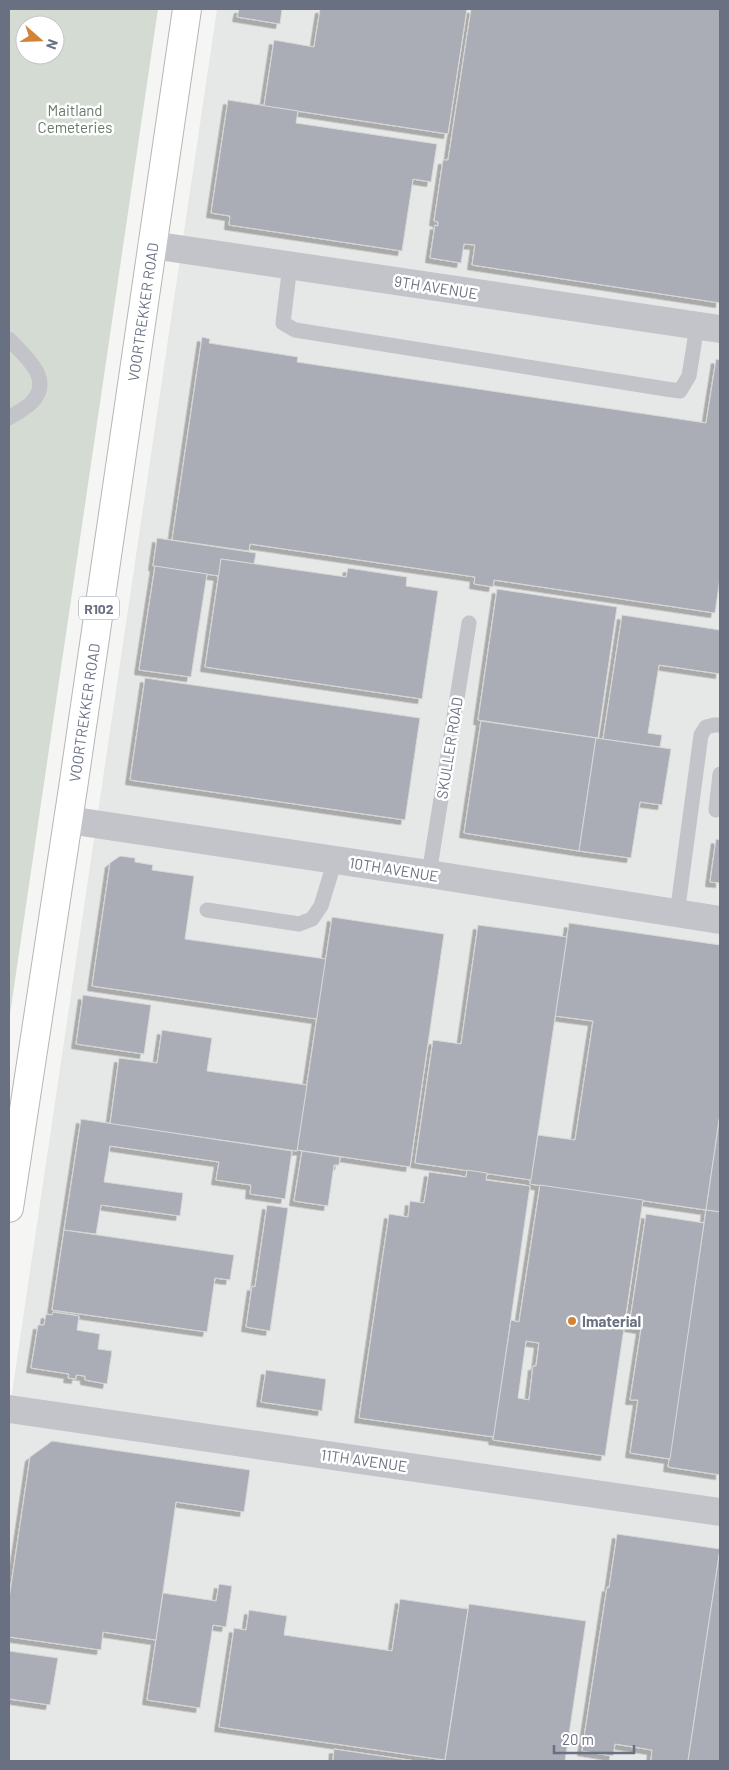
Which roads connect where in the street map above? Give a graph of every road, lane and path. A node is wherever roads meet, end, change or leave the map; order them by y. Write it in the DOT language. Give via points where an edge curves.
graph roads {
  1 [pos="186,9"];
  2 [pos="152,245"];
  3 [pos="290,265"];
  4 [pos="709,328"];
  5 [pos="9,339"];
  6 [pos="9,418"];
  7 [pos="469,623"];
  8 [pos="720,725"];
  9 [pos="720,774"];
  10 [pos="692,808"];
  11 [pos="718,810"];
  12 [pos="68,820"];
  13 [pos="335,860"];
  14 [pos="429,874"];
  15 [pos="207,910"];
  16 [pos="677,914"];
  17 [pos="720,920"];
  18 [pos="9,1208"];
  19 [pos="9,1409"];
  20 [pos="720,1512"];
  1 -- 2 [label="main road, VOORTREKKER ROAD / R102"];
  2 -- 3 [label="street, 9TH AVENUE"];
  2 -- 12 [label="main road, VOORTREKKER ROAD / R102"];
  3 -- 4 [label="street, 9TH AVENUE"];
  3 -- 4 [label="lane" via="283,323 295,330 666,389 680,390 690,376"];
  5 -- 6 [label="lane" via="38,372 41,384 31,404"];
  7 -- 14 [label="lane, SKULLER ROAD"];
  8 -- 10 [label="lane" via="706,727 701,735"];
  9 -- 11 [label="lane"];
  10 -- 11 [label="lane"];
  10 -- 16 [label="lane"];
  12 -- 13 [label="street, 10TH AVENUE"];
  12 -- 18 [label="main road, VOORTREKKER ROAD / R102"];
  13 -- 14 [label="street, 10TH AVENUE"];
  13 -- 15 [label="lane" via="321,906 312,919 298,924"];
  14 -- 16 [label="street, 10TH AVENUE"];
  16 -- 17 [label="street, 10TH AVENUE"];
  19 -- 20 [label="street, 11TH AVENUE"];
}
